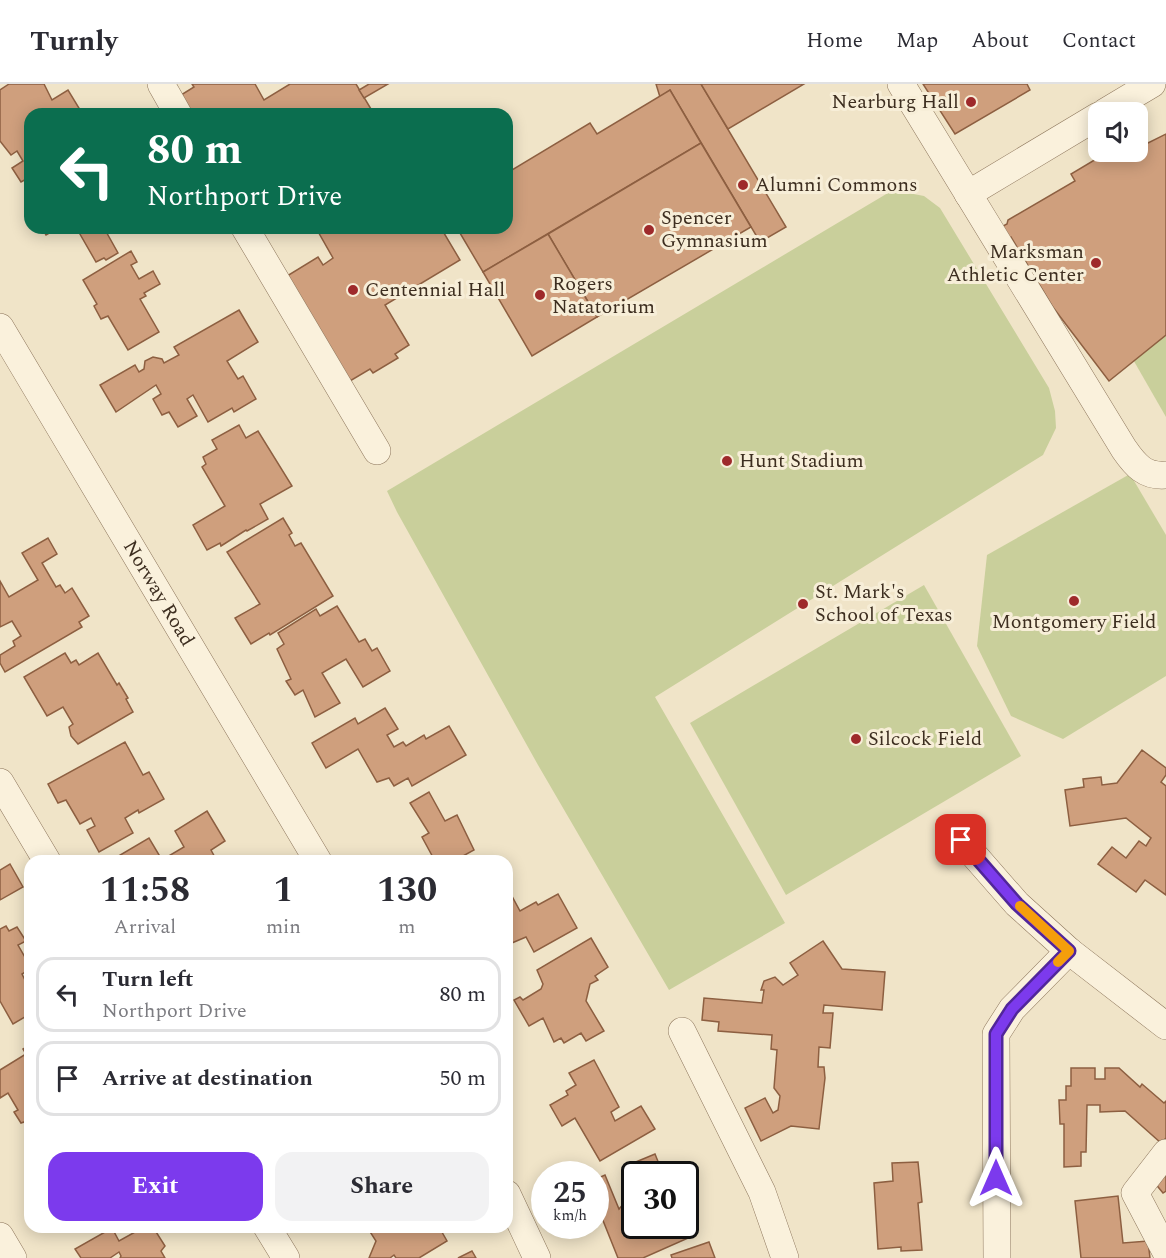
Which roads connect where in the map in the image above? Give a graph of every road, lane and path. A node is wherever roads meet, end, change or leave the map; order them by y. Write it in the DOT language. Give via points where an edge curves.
graph roads {
  1 [pos="160,84"];
  2 [pos="901,84"];
  3 [pos="1152,84"];
  4 [pos="1125,91"];
  5 [pos="1115,102"];
  6 [pos="174,108"];
  7 [pos="1088,122"];
  8 [pos="968,194"];
  9 [pos="250,234"];
  10 [pos="0,327"];
  11 [pos="377,451"];
  12 [pos="1166,475"];
  13 [pos="0,782"];
  14 [pos="961,840"];
  15 [pos="43,855"];
  16 [pos="314,855"];
  17 [pos="1069,951"];
  18 [pos="1166,1026"];
  19 [pos="682,1031"];
  20 [pos="1166,1153"];
  21 [pos="513,1207"];
  22 [pos="271,1233"];
  23 [pos="0,1236"];
  24 [pos="1166,1251"];
  25 [pos="13,1258"];
  26 [pos="286,1258"];
  27 [pos="537,1258"];
  28 [pos="785,1258"];
  29 [pos="997,1258"];
  1 -- 6 [label="street"];
  2 -- 8 [label="street"];
  3 -- 4 [label="street"];
  4 -- 5 [label="street"];
  7 -- 8 [label="street"];
  8 -- 12 [label="street" via="1129,456 1153,476"];
  9 -- 11 [label="street"];
  10 -- 16 [label="street, Norway Road"];
  13 -- 15 [label="street"];
  14 -- 17 [label="street" via="1017,904"];
  17 -- 18 [label="street"];
  17 -- 29 [label="street" via="1012,1009 996,1034"];
  19 -- 28 [label="street" via="762,1192"];
  20 -- 24 [label="street" via="1135,1193"];
  21 -- 27 [label="street"];
  22 -- 26 [label="street"];
  23 -- 25 [label="street"];
}
